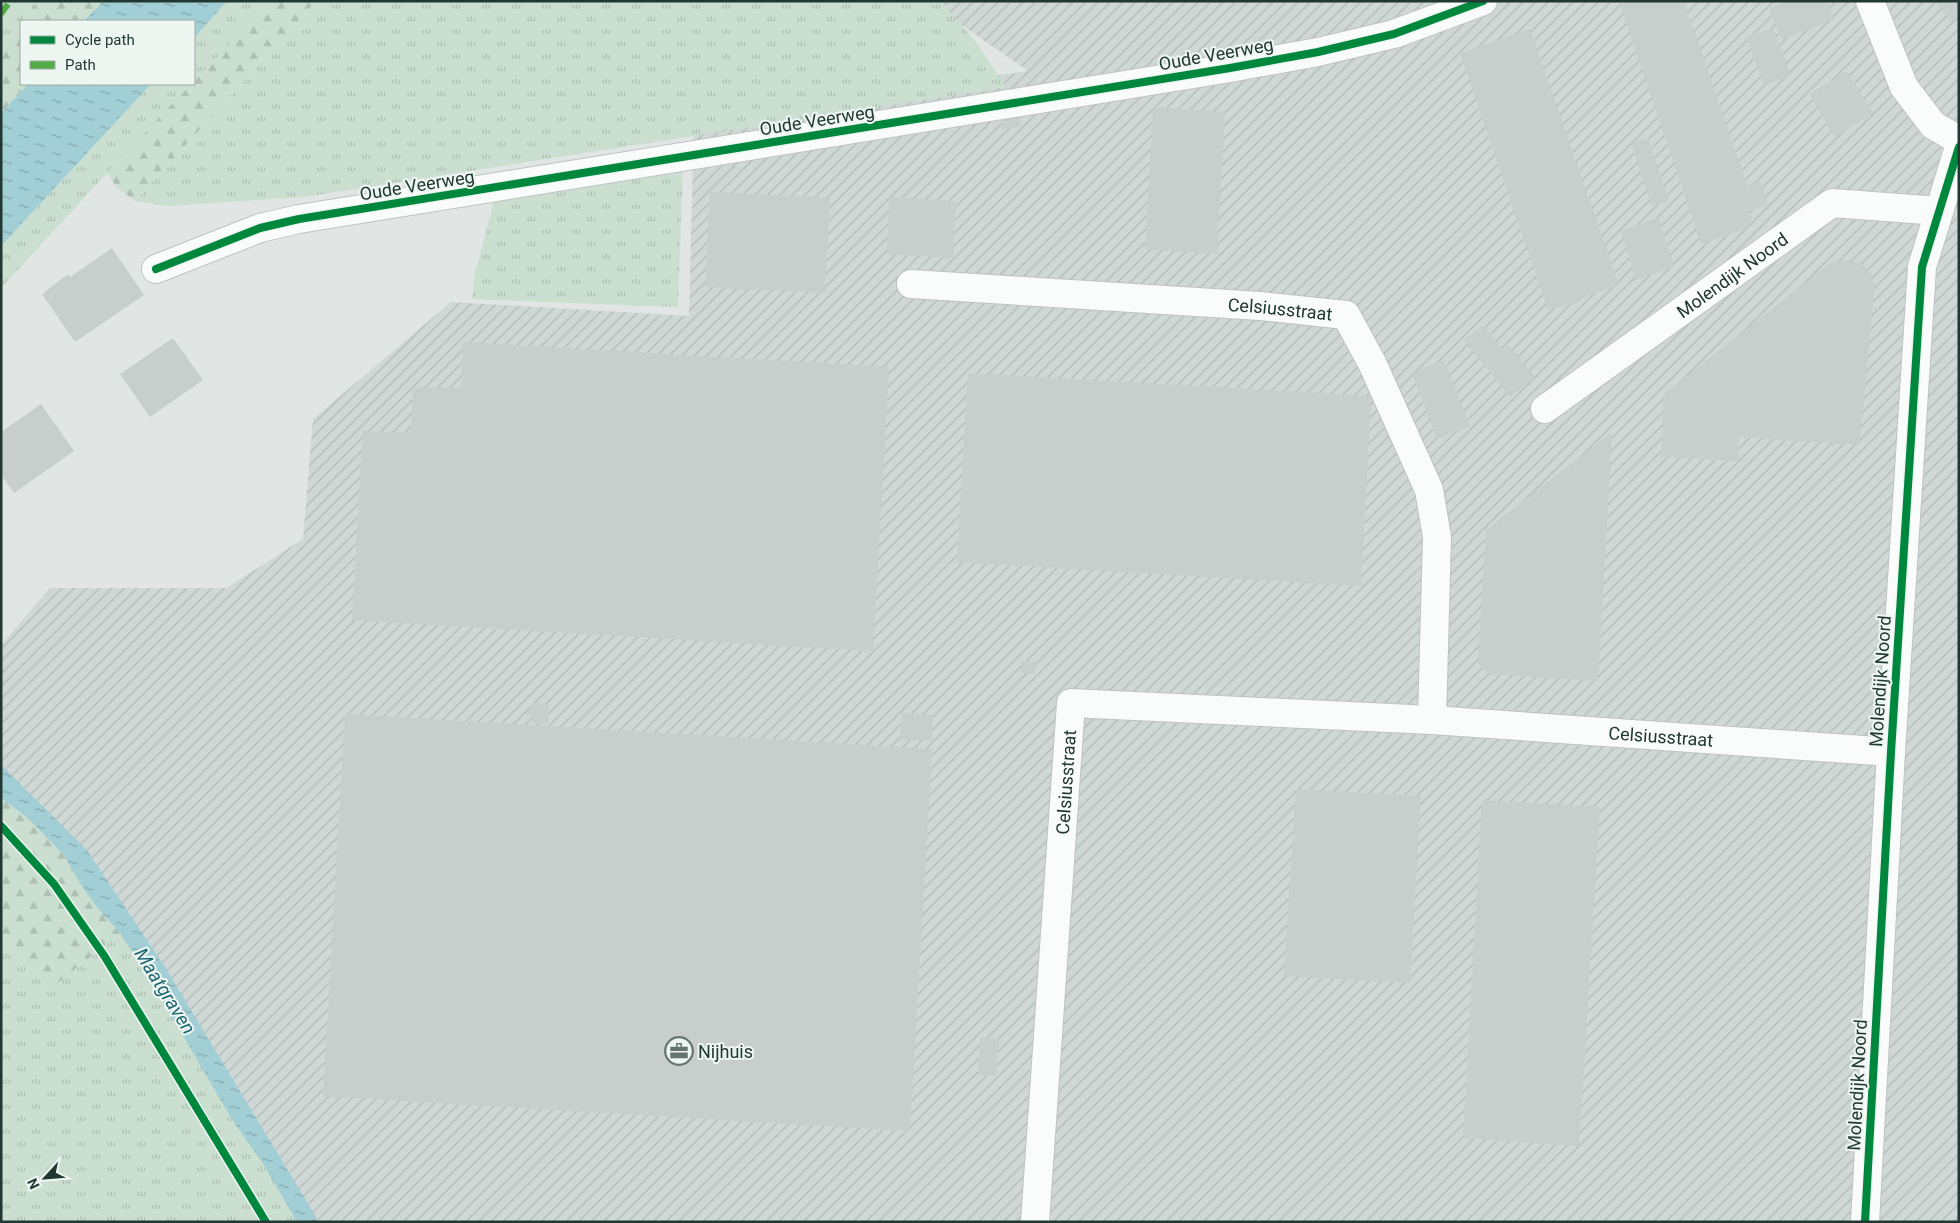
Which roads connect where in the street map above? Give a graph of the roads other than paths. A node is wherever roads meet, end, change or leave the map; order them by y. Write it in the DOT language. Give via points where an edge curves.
graph roads {
  1 [pos="1483,1"];
  2 [pos="1870,1"];
  3 [pos="1959,140"];
  4 [pos="1959,147"];
  5 [pos="1939,211"];
  6 [pos="156,269"];
  7 [pos="911,284"];
  8 [pos="1546,410"];
  9 [pos="1432,720"];
  10 [pos="1891,752"];
  11 [pos="1035,1222"];
  12 [pos="1864,1222"];
  1 -- 6 [label="street, Oude Veerweg" via="1394,34 1318,52 299,219 260,228"];
  2 -- 3 [label="street" via="1904,87 1934,126"];
  4 -- 5 [label="street, Molendijk Noord"];
  5 -- 8 [label="street, Molendijk Noord" via="1832,203"];
  5 -- 10 [label="street, Molendijk Noord" via="1922,267"];
  7 -- 9 [label="street, Celsiusstraat" via="1260,306 1346,315 1373,365 1429,490 1437,537"];
  9 -- 10 [label="street, Celsiusstraat"];
  9 -- 11 [label="street, Celsiusstraat" via="1071,703"];
  10 -- 12 [label="street, Molendijk Noord"];
}
